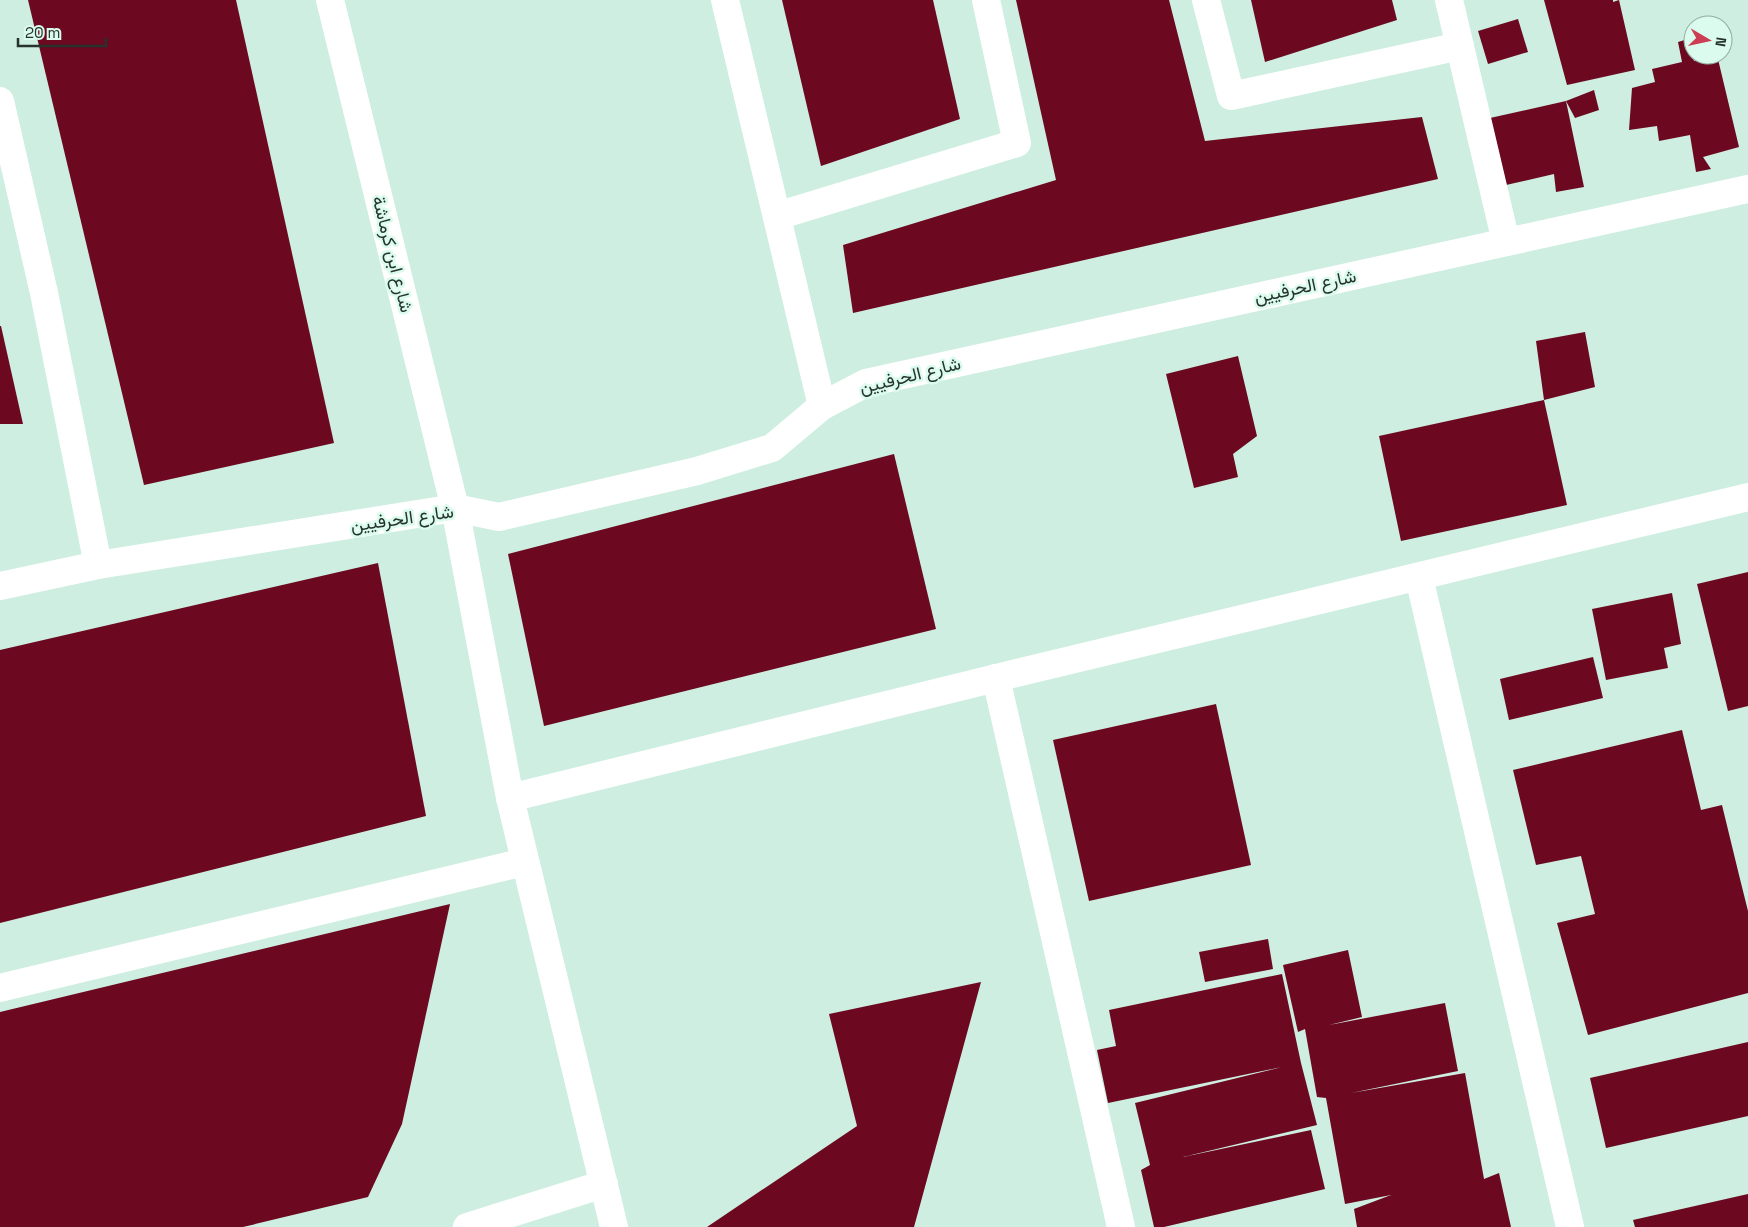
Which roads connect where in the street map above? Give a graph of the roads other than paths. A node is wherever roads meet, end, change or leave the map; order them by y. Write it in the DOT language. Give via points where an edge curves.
graph roads {
  1 [pos="330,0"];
  2 [pos="725,0"];
  3 [pos="986,0"];
  4 [pos="1206,0"];
  5 [pos="1449,0"];
  6 [pos="1460,46"];
  7 [pos="0,101"];
  8 [pos="1748,188"];
  9 [pos="777,216"];
  10 [pos="1506,242"];
  11 [pos="822,406"];
  12 [pos="1748,497"];
  13 [pos="455,508"];
  14 [pos="98,565"];
  15 [pos="1419,577"];
  16 [pos="0,586"];
  17 [pos="996,678"];
  18 [pos="510,798"];
  19 [pos="524,862"];
  20 [pos="0,988"];
  21 [pos="604,1184"];
  22 [pos="467,1227"];
  23 [pos="614,1227"];
  24 [pos="1121,1227"];
  25 [pos="1570,1227"];
  1 -- 13 [label="street, شارع ابن كرماشة"];
  2 -- 9 [label="street"];
  3 -- 9 [label="street" via="1017,143"];
  4 -- 6 [label="street" via="1231,96"];
  5 -- 6 [label="street"];
  6 -- 10 [label="street"];
  7 -- 14 [label="street" via="44,292"];
  8 -- 10 [label="street, شارع الحرفيين"];
  9 -- 11 [label="street"];
  10 -- 11 [label="street, شارع الحرفيين" via="866,383"];
  11 -- 13 [label="street, شارع الحرفيين" via="772,448 697,471 499,517"];
  12 -- 15 [label="street"];
  13 -- 14 [label="street, شارع الحرفيين"];
  13 -- 18 [label="street, شارع ابن كرماشة"];
  14 -- 16 [label="street, شارع الحرفيين"];
  15 -- 17 [label="street"];
  15 -- 25 [label="street"];
  17 -- 18 [label="street"];
  17 -- 24 [label="street"];
  18 -- 19 [label="street, شارع ابن كرماشة"];
  19 -- 20 [label="street"];
  19 -- 21 [label="street, شارع ابن كرماشة"];
  21 -- 22 [label="street"];
  21 -- 23 [label="street, شارع ابن كرماشة"];
}
